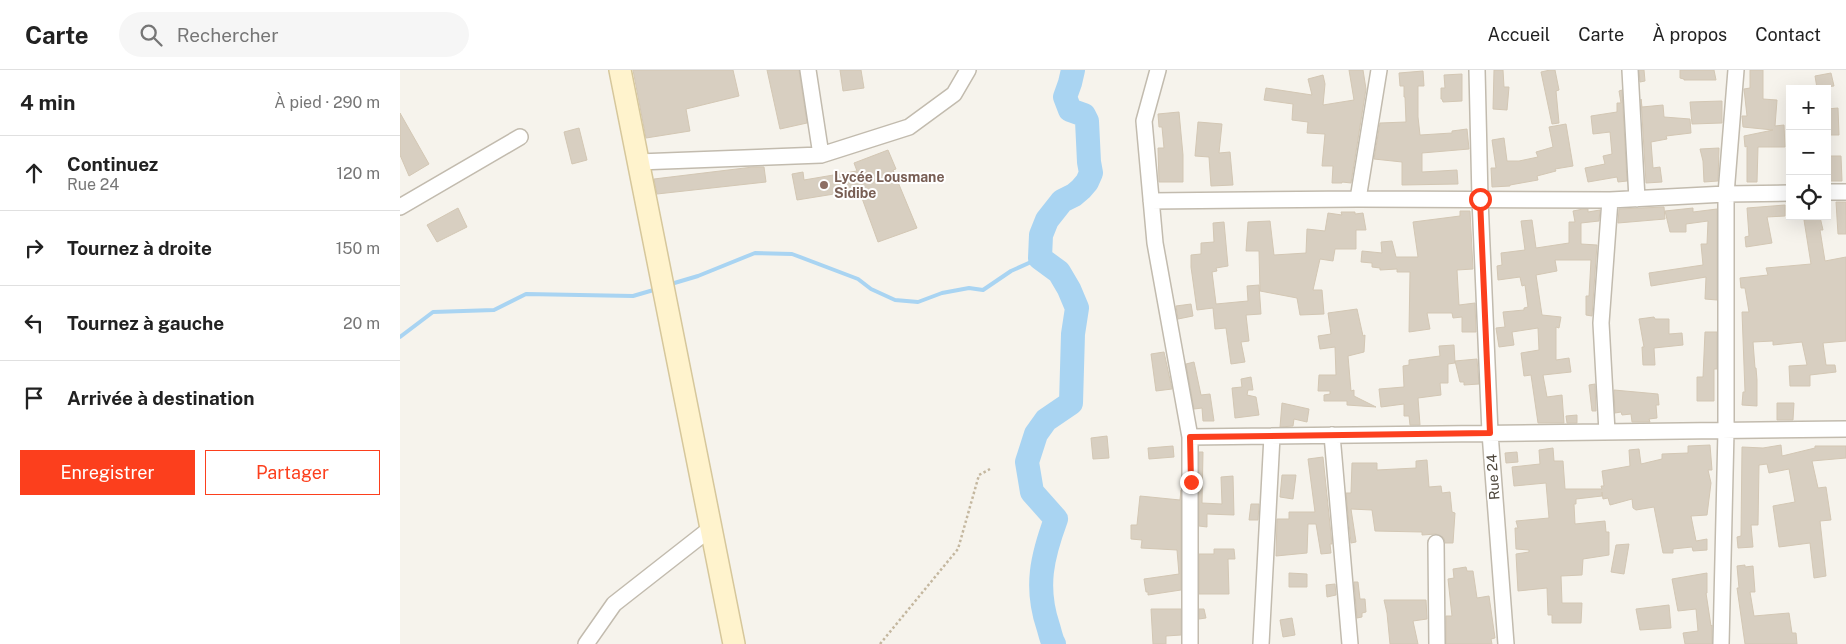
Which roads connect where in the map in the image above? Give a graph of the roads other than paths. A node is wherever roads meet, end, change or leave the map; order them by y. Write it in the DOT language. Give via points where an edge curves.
graph roads {
  1 [pos="620,70"];
  2 [pos="808,70"];
  3 [pos="968,70"];
  4 [pos="1158,70"];
  5 [pos="1378,70"];
  6 [pos="1478,70"];
  7 [pos="1630,70"];
  8 [pos="1736,70"];
  9 [pos="520,137"];
  10 [pos="821,155"];
  11 [pos="638,162"];
  12 [pos="1831,192"];
  13 [pos="1846,192"];
  14 [pos="1786,193"];
  15 [pos="1726,194"];
  16 [pos="1358,198"];
  17 [pos="1480,199"];
  18 [pos="1637,199"];
  19 [pos="1610,200"];
  20 [pos="1151,201"];
  21 [pos="400,207"];
  22 [pos="1846,429"];
  23 [pos="1726,431"];
  24 [pos="1607,432"];
  25 [pos="1490,433"];
  26 [pos="1332,435"];
  27 [pos="1272,436"];
  28 [pos="1190,437"];
  29 [pos="711,528"];
  30 [pos="1436,543"];
  31 [pos="586,644"];
  32 [pos="734,644"];
  33 [pos="1190,644"];
  34 [pos="1261,644"];
  35 [pos="1350,644"];
  36 [pos="1438,644"];
  37 [pos="1506,644"];
  38 [pos="1720,644"];
  1 -- 11 [label="main road"];
  2 -- 10 [label="street"];
  3 -- 10 [label="street" via="954,94 909,127"];
  4 -- 20 [label="street" via="1144,122"];
  5 -- 16 [label="street"];
  6 -- 17 [label="street, Rue 24"];
  7 -- 18 [label="street"];
  8 -- 15 [label="street"];
  9 -- 21 [label="street"];
  10 -- 11 [label="street"];
  11 -- 29 [label="main road"];
  12 -- 13 [label="street"];
  14 -- 15 [label="street"];
  15 -- 18 [label="street"];
  15 -- 23 [label="street"];
  16 -- 17 [label="street"];
  16 -- 20 [label="street"];
  17 -- 19 [label="street"];
  17 -- 25 [label="street, Rue 24"];
  18 -- 19 [label="street"];
  19 -- 24 [label="street" via="1601,323"];
  20 -- 28 [label="street" via="1155,243"];
  22 -- 23 [label="street"];
  23 -- 24 [label="street"];
  23 -- 38 [label="street"];
  24 -- 25 [label="street"];
  25 -- 26 [label="street"];
  25 -- 37 [label="street, Rue 24"];
  26 -- 27 [label="street"];
  26 -- 35 [label="street"];
  27 -- 28 [label="street"];
  27 -- 34 [label="street"];
  28 -- 33 [label="street"];
  29 -- 31 [label="street" via="614,604"];
  29 -- 32 [label="main road"];
  30 -- 36 [label="street"];
}
